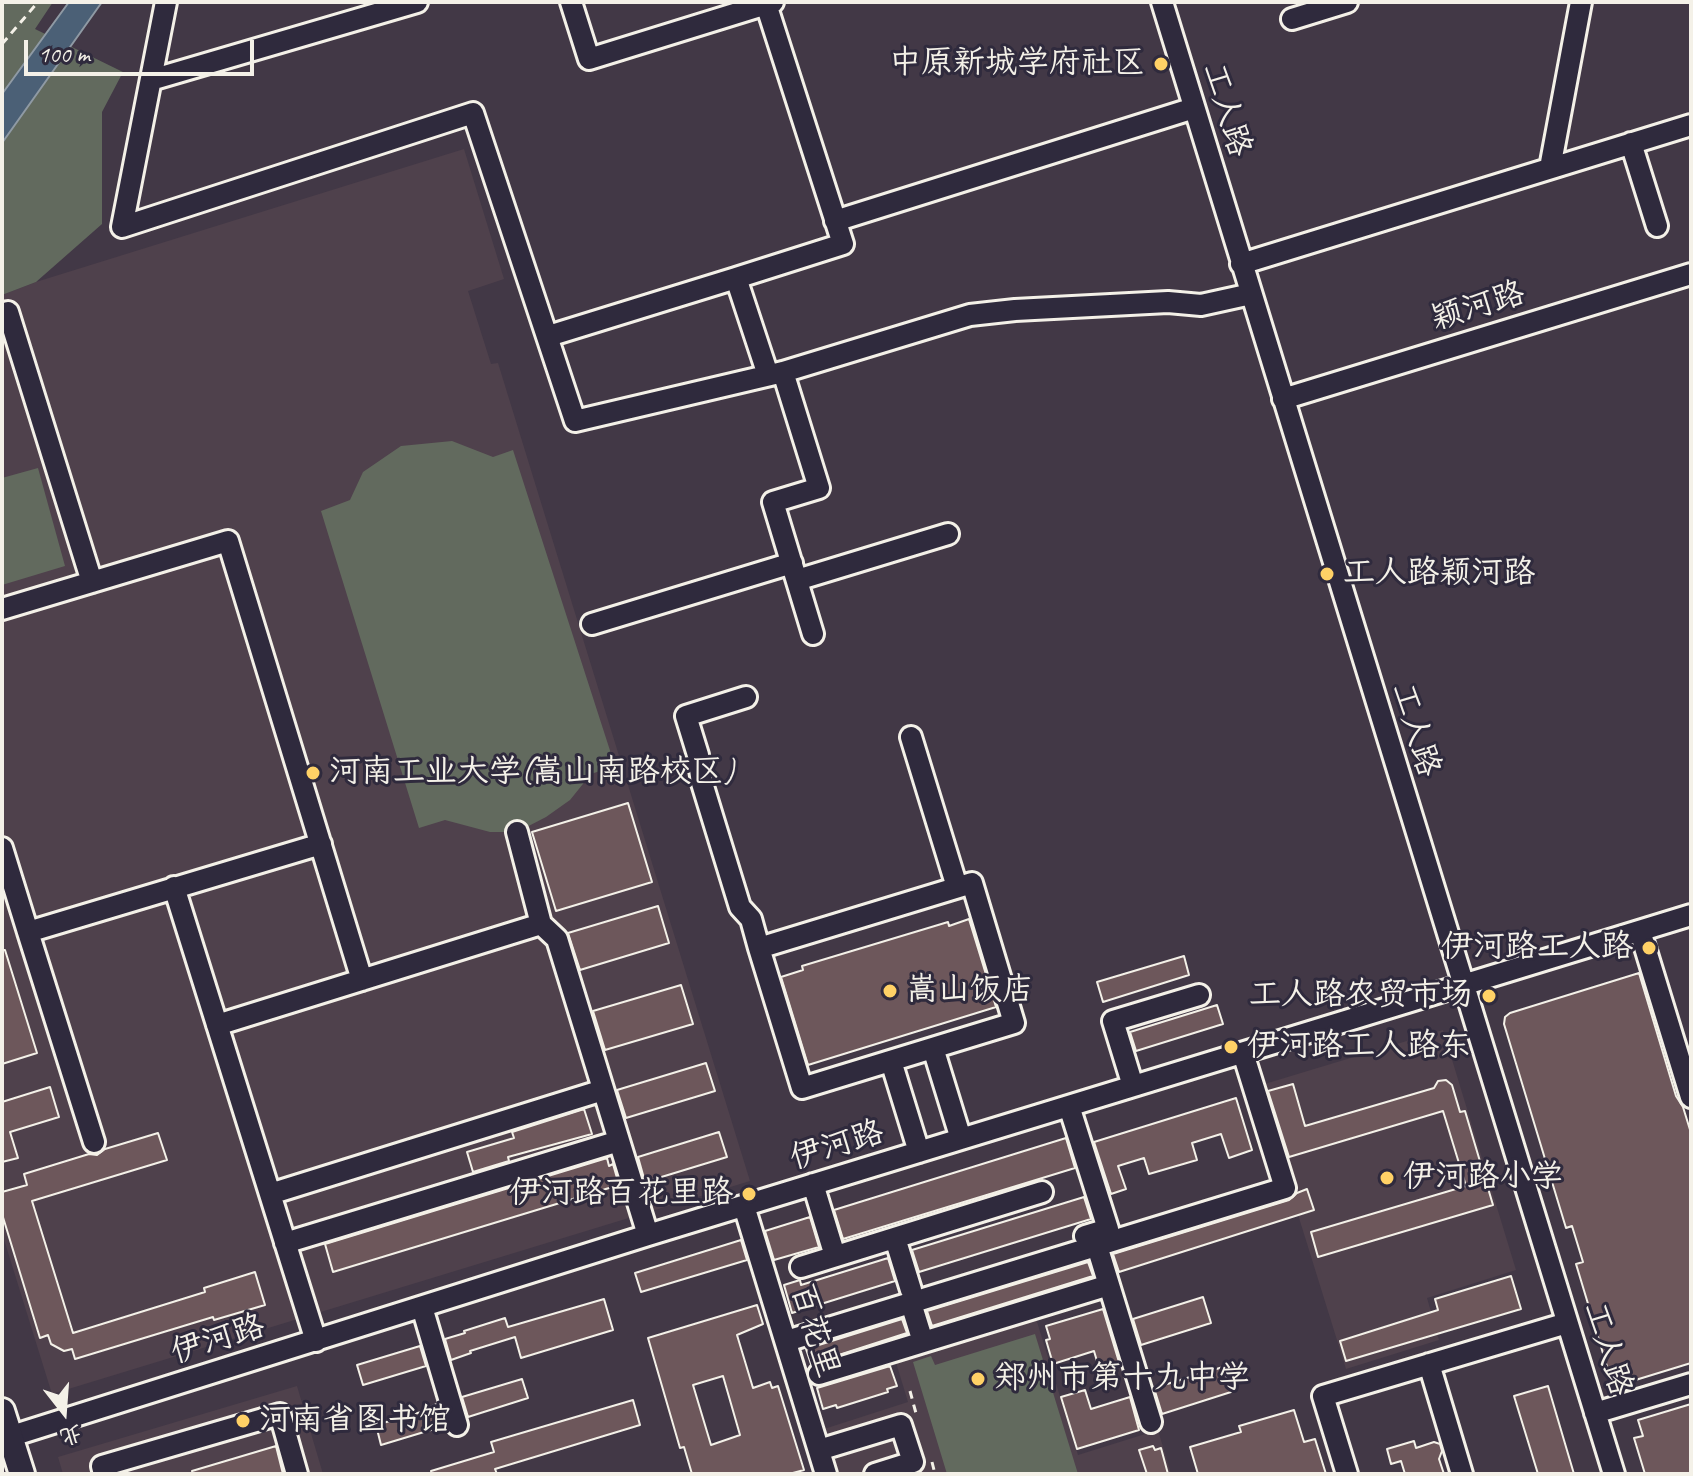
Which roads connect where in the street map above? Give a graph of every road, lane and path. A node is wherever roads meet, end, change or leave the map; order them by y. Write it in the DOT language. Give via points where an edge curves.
graph roads {
  1 [pos="38,2"];
  2 [pos="166,2"];
  3 [pos="417,2"];
  4 [pos="571,2"];
  5 [pos="1162,2"];
  6 [pos="1347,2"];
  7 [pos="1581,2"];
  8 [pos="770,3"];
  9 [pos="1292,19"];
  10 [pos="2,44"];
  11 [pos="151,80"];
  12 [pos="1194,108"];
  13 [pos="1691,125"];
  14 [pos="1631,143"];
  15 [pos="1550,168"];
  16 [pos="835,221"];
  17 [pos="1657,226"];
  18 [pos="1241,264"];
  19 [pos="1691,274"];
  20 [pos="736,278"];
  21 [pos="1251,294"];
  22 [pos="8,312"];
  23 [pos="555,334"];
  24 [pos="776,374"];
  25 [pos="1283,399"];
  26 [pos="948,534"];
  27 [pos="794,572"];
  28 [pos="92,582"];
  29 [pos="2,609"];
  30 [pos="592,624"];
  31 [pos="813,634"];
  32 [pos="746,697"];
  33 [pos="911,737"];
  34 [pos="517,832"];
  35 [pos="321,844"];
  36 [pos="2,848"];
  37 [pos="174,887"];
  38 [pos="957,887"];
  39 [pos="1691,915"];
  40 [pos="541,924"];
  41 [pos="1640,931"];
  42 [pos="28,932"];
  43 [pos="759,948"];
  44 [pos="362,980"];
  45 [pos="1463,985"];
  46 [pos="1199,995"];
  47 [pos="217,1025"];
  48 [pos="933,1048"];
  49 [pos="1243,1053"];
  50 [pos="891,1061"];
  51 [pos="1133,1086"];
  52 [pos="603,1090"];
  53 [pos="1691,1097"];
  54 [pos="1069,1106"];
  55 [pos="961,1139"];
  56 [pos="619,1141"];
  57 [pos="94,1142"];
  58 [pos="919,1152"];
  59 [pos="813,1184"];
  60 [pos="1042,1192"];
  61 [pos="270,1194"];
  62 [pos="744,1206"];
  63 [pos="648,1235"];
  64 [pos="895,1238"];
  65 [pos="285,1243"];
  66 [pos="1097,1246"];
  67 [pos="835,1256"];
  68 [pos="801,1267"];
  69 [pos="1109,1285"];
  70 [pos="911,1296"];
  71 [pos="422,1307"];
  72 [pos="848,1309"];
  73 [pos="1567,1323"];
  74 [pos="793,1339"];
  75 [pos="316,1341"];
  76 [pos="923,1342"];
  77 [pos="1429,1364"];
  78 [pos="819,1374"];
  79 [pos="1691,1384"];
  80 [pos="2,1411"];
  81 [pos="1595,1413"];
  82 [pos="1151,1422"];
  83 [pos="457,1425"];
  84 [pos="6,1438"];
  85 [pos="819,1450"];
  86 [pos="22,1474"];
  87 [pos="104,1474"];
  88 [pos="297,1474"];
  89 [pos="826,1474"];
  90 [pos="875,1474"];
  91 [pos="1347,1474"];
  92 [pos="1462,1474"];
  93 [pos="1614,1474"];
  1 -- 10 [label="path"];
  2 -- 11 [label="street"];
  3 -- 11 [label="street"];
  4 -- 8 [label="street" via="589,59"];
  5 -- 12 [label="street, 工人路"];
  6 -- 9 [label="street"];
  7 -- 15 [label="street"];
  8 -- 16 [label="street"];
  11 -- 24 [label="street" via="122,227 473,113 575,421"];
  12 -- 16 [label="street"];
  12 -- 18 [label="street, 工人路"];
  13 -- 14 [label="street"];
  14 -- 15 [label="street"];
  14 -- 17 [label="street"];
  15 -- 18 [label="street"];
  16 -- 20 [label="street" via="843,244"];
  18 -- 21 [label="street, 工人路"];
  19 -- 25 [label="street, 颖河路"];
  20 -- 23 [label="street"];
  20 -- 24 [label="street"];
  21 -- 24 [label="street" via="1201,305 1168,302 970,315"];
  21 -- 25 [label="street, 工人路"];
  22 -- 28 [label="street"];
  24 -- 27 [label="street" via="819,488 773,502"];
  25 -- 45 [label="street, 工人路"];
  26 -- 27 [label="street"];
  27 -- 30 [label="street"];
  27 -- 31 [label="street"];
  28 -- 29 [label="street"];
  28 -- 35 [label="street" via="228,541"];
  32 -- 43 [label="street" via="686,716 740,907 751,919"];
  33 -- 38 [label="street"];
  34 -- 40 [label="street"];
  35 -- 37 [label="street"];
  35 -- 44 [label="street"];
  36 -- 42 [label="street"];
  37 -- 42 [label="street"];
  37 -- 47 [label="street"];
  38 -- 43 [label="street"];
  38 -- 48 [label="street" via="972,883 1014,1023"];
  39 -- 41 [label="street, 伊河路"];
  40 -- 44 [label="street"];
  40 -- 52 [label="street" via="557,939"];
  41 -- 45 [label="street, 伊河路"];
  41 -- 53 [label="street"];
  42 -- 57 [label="street"];
  43 -- 50 [label="street" via="802,1088"];
  44 -- 47 [label="street"];
  45 -- 49 [label="street, 伊河路"];
  45 -- 73 [label="street, 工人路"];
  46 -- 51 [label="street" via="1113,1021"];
  47 -- 61 [label="street"];
  48 -- 50 [label="street"];
  48 -- 55 [label="street"];
  49 -- 51 [label="street, 伊河路"];
  49 -- 66 [label="street" via="1285,1188"];
  50 -- 58 [label="street"];
  51 -- 54 [label="street, 伊河路"];
  52 -- 56 [label="street"];
  52 -- 61 [label="street"];
  54 -- 55 [label="street, 伊河路"];
  54 -- 70 [label="street" via="1108,1229"];
  55 -- 58 [label="street, 伊河路"];
  56 -- 63 [label="street"];
  56 -- 65 [label="street"];
  58 -- 59 [label="street, 伊河路"];
  59 -- 62 [label="street, 伊河路"];
  59 -- 67 [label="street"];
  60 -- 64 [label="street"];
  61 -- 65 [label="street"];
  62 -- 63 [label="street, 伊河路"];
  62 -- 85 [label="street, 百花里"];
  63 -- 71 [label="street, 伊河路"];
  64 -- 67 [label="street"];
  64 -- 70 [label="street"];
  65 -- 75 [label="street"];
  66 -- 69 [label="street"];
  66 -- 70 [label="street"];
  67 -- 68 [label="street"];
  69 -- 76 [label="street"];
  69 -- 82 [label="street"];
  70 -- 72 [label="street"];
  70 -- 74 [label="street"];
  70 -- 76 [label="street"];
  71 -- 75 [label="street, 伊河路"];
  71 -- 83 [label="street"];
  73 -- 77 [label="street"];
  73 -- 81 [label="street, 工人路"];
  75 -- 84 [label="street, 伊河路"];
  76 -- 78 [label="street"];
  77 -- 91 [label="street" via="1323,1396"];
  77 -- 92 [label="street"];
  79 -- 81 [label="street"];
  80 -- 84 [label="main road"];
  81 -- 93 [label="street, 工人路"];
  84 -- 86 [label="main road"];
  85 -- 89 [label="street, 百花里"];
  85 -- 90 [label="street" via="901,1425 913,1462"];
  87 -- 88 [label="street" via="102,1466 280,1414"];
}
